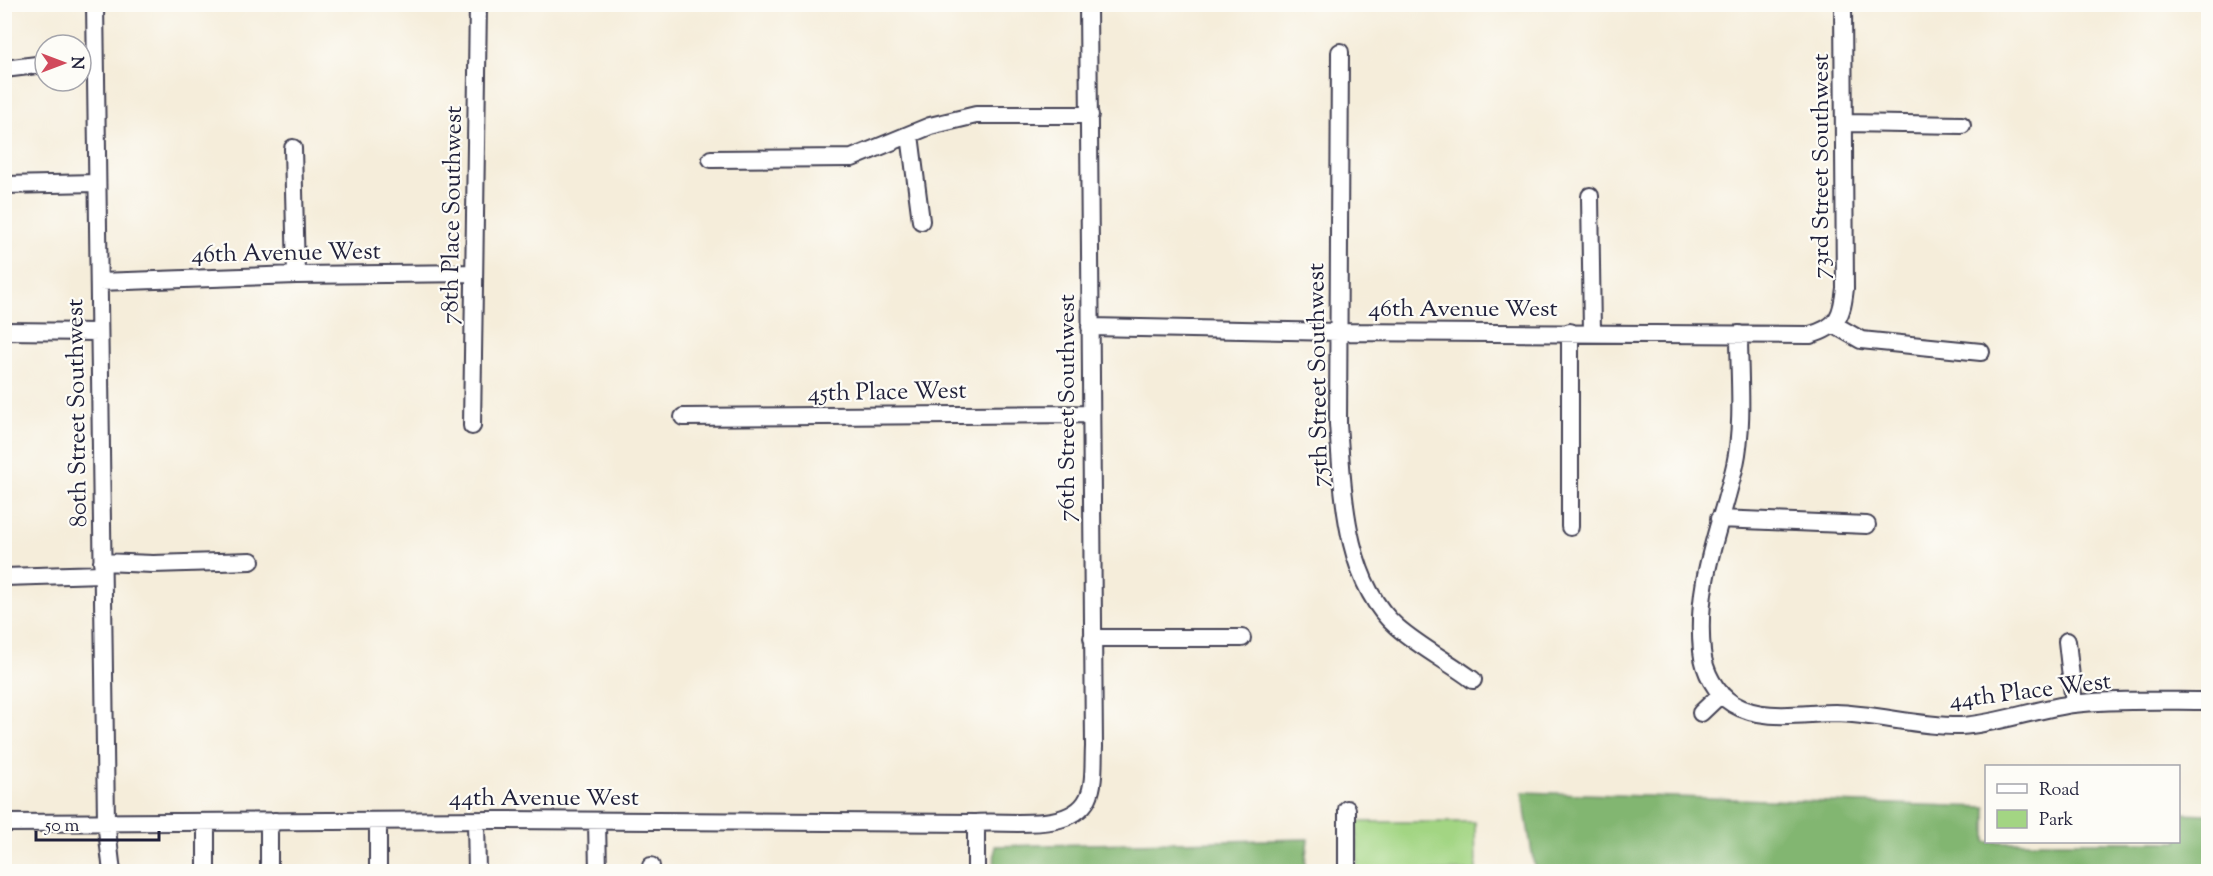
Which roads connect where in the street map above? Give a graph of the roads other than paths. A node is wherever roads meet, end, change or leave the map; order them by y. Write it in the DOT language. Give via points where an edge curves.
graph roads {
  1 [pos="95,4"];
  2 [pos="478,4"];
  3 [pos="1088,4"];
  4 [pos="1843,4"];
  5 [pos="91,33"];
  6 [pos="1340,52"];
  7 [pos="33,65"];
  8 [pos="4,69"];
  9 [pos="91,93"];
  10 [pos="1089,115"];
  11 [pos="1845,123"];
  12 [pos="1962,125"];
  13 [pos="910,135"];
  14 [pos="293,148"];
  15 [pos="711,159"];
  16 [pos="98,183"];
  17 [pos="4,185"];
  18 [pos="1590,196"];
  19 [pos="921,221"];
  20 [pos="474,273"];
  21 [pos="296,275"];
  22 [pos="99,282"];
  23 [pos="1833,324"];
  24 [pos="1089,327"];
  25 [pos="4,332"];
  26 [pos="99,332"];
  27 [pos="1338,332"];
  28 [pos="1570,332"];
  29 [pos="1592,332"];
  30 [pos="1739,334"];
  31 [pos="1981,352"];
  32 [pos="1091,414"];
  33 [pos="683,417"];
  34 [pos="472,426"];
  35 [pos="1719,519"];
  36 [pos="1867,525"];
  37 [pos="1570,527"];
  38 [pos="250,561"];
  39 [pos="102,568"];
  40 [pos="4,577"];
  41 [pos="1092,638"];
  42 [pos="1242,638"];
  43 [pos="2067,641"];
  44 [pos="1473,680"];
  45 [pos="1720,694"];
  46 [pos="2208,701"];
  47 [pos="2074,704"];
  48 [pos="1701,713"];
  49 [pos="1080,809"];
  50 [pos="1347,809"];
  51 [pos="275,820"];
  52 [pos="106,821"];
  53 [pos="378,821"];
  54 [pos="476,821"];
  55 [pos="597,821"];
  56 [pos="4,822"];
  57 [pos="206,822"];
  58 [pos="976,823"];
  59 [pos="112,872"];
  60 [pos="206,872"];
  61 [pos="268,872"];
  62 [pos="378,872"];
  63 [pos="477,872"];
  64 [pos="598,872"];
  65 [pos="976,872"];
  66 [pos="1347,872"];
  1 -- 5 [label="street, 80th Street Southwest"];
  2 -- 20 [label="street, 78th Place Southwest"];
  3 -- 10 [label="street, 76th Street Southwest"];
  4 -- 11 [label="street, 73rd Street Southwest"];
  6 -- 27 [label="street, 75th Street Southwest"];
  7 -- 8 [label="street"];
  9 -- 16 [label="street, 80th Street Southwest"];
  10 -- 13 [label="street" via="976,115"];
  10 -- 24 [label="street, 76th Street Southwest"];
  11 -- 12 [label="street"];
  11 -- 23 [label="street, 73rd Street Southwest" via="1845,288 1842,312"];
  13 -- 15 [label="street" via="852,158"];
  13 -- 19 [label="street"];
  14 -- 21 [label="street"];
  16 -- 17 [label="street"];
  16 -- 22 [label="street, 80th Street Southwest"];
  18 -- 29 [label="street"];
  20 -- 21 [label="street, 46th Avenue West"];
  20 -- 34 [label="street, 78th Place Southwest"];
  21 -- 22 [label="street, 46th Avenue West"];
  22 -- 26 [label="street, 80th Street Southwest"];
  23 -- 30 [label="street, 46th Avenue West" via="1810,335"];
  23 -- 31 [label="street" via="1861,340"];
  24 -- 27 [label="street, 46th Avenue West"];
  24 -- 32 [label="street, 76th Street Southwest"];
  25 -- 26 [label="street"];
  26 -- 39 [label="street, 80th Street Southwest"];
  27 -- 28 [label="street, 46th Avenue West"];
  27 -- 44 [label="street, 75th Street Southwest" via="1341,479 1356,561 1373,598 1396,626"];
  28 -- 29 [label="street, 46th Avenue West"];
  28 -- 37 [label="street"];
  29 -- 30 [label="street, 46th Avenue West"];
  30 -- 35 [label="street" via="1738,440"];
  32 -- 33 [label="street, 45th Place West"];
  32 -- 41 [label="street, 76th Street Southwest"];
  35 -- 36 [label="street"];
  35 -- 45 [label="street" via="1705,572 1701,635 1706,669"];
  38 -- 39 [label="street"];
  39 -- 40 [label="street"];
  39 -- 52 [label="street, 80th Street Southwest"];
  41 -- 42 [label="street"];
  41 -- 49 [label="street, 76th Street Southwest" via="1092,783"];
  43 -- 47 [label="street"];
  45 -- 47 [label="street, 44th Place West" via="1732,704 1760,713 1861,715 1964,726"];
  45 -- 48 [label="street"];
  46 -- 47 [label="street, 44th Place West"];
  49 -- 58 [label="street, 44th Avenue West" via="1051,821"];
  50 -- 66 [label="street"];
  51 -- 53 [label="street, 44th Avenue West"];
  51 -- 57 [label="street, 44th Avenue West"];
  51 -- 61 [label="street" via="268,829"];
  52 -- 56 [label="street, 44th Avenue West"];
  52 -- 57 [label="street, 44th Avenue West"];
  52 -- 59 [label="street, 80th Street Southwest"];
  53 -- 54 [label="street, 44th Avenue West"];
  53 -- 62 [label="street"];
  54 -- 55 [label="street, 44th Avenue West"];
  54 -- 63 [label="street"];
  55 -- 58 [label="street, 44th Avenue West"];
  55 -- 64 [label="street"];
  57 -- 60 [label="street"];
  58 -- 65 [label="street"];
}
